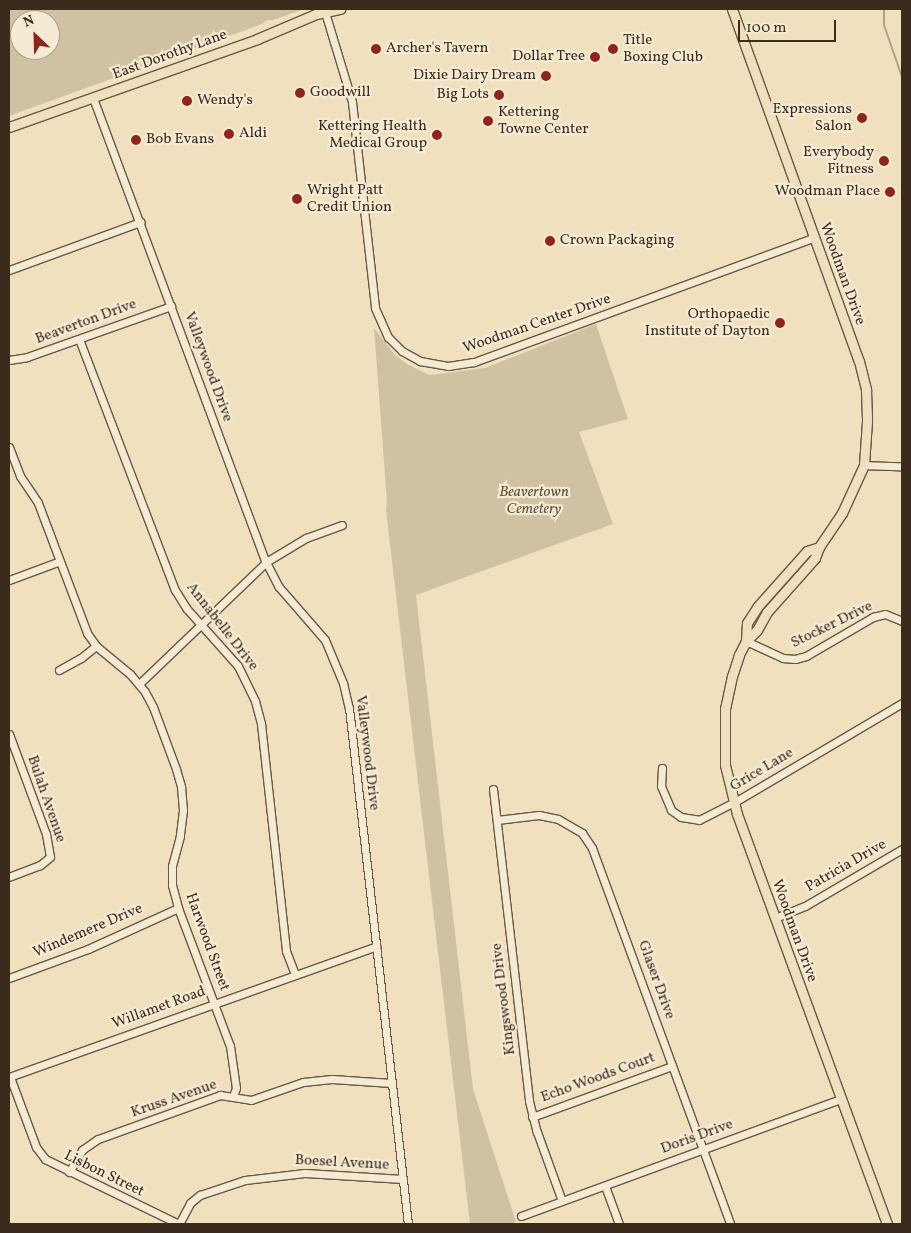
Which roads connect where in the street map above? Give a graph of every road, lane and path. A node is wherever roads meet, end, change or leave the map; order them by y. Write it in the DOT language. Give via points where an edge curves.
graph roads {
  1 [pos="340,9"];
  2 [pos="732,9"];
  3 [pos="325,11"];
  4 [pos="93,98"];
  5 [pos="9,127"];
  6 [pos="140,222"];
  7 [pos="815,237"];
  8 [pos="9,270"];
  9 [pos="171,306"];
  10 [pos="79,339"];
  11 [pos="9,360"];
  12 [pos="9,447"];
  13 [pos="864,465"];
  14 [pos="902,466"];
  15 [pos="342,525"];
  16 [pos="60,562"];
  17 [pos="266,562"];
  18 [pos="9,580"];
  19 [pos="902,620"];
  20 [pos="202,625"];
  21 [pos="746,641"];
  22 [pos="96,646"];
  23 [pos="59,670"];
  24 [pos="139,684"];
  25 [pos="902,703"];
  26 [pos="9,734"];
  27 [pos="662,768"];
  28 [pos="493,789"];
  29 [pos="733,803"];
  30 [pos="497,820"];
  31 [pos="902,849"];
  32 [pos="9,877"];
  33 [pos="178,908"];
  34 [pos="775,918"];
  35 [pos="376,946"];
  36 [pos="294,974"];
  37 [pos="9,978"];
  38 [pos="215,1003"];
  39 [pos="672,1066"];
  40 [pos="9,1077"];
  41 [pos="391,1083"];
  42 [pos="233,1096"];
  43 [pos="841,1099"];
  44 [pos="532,1116"];
  45 [pos="703,1149"];
  46 [pos="68,1172"];
  47 [pos="403,1179"];
  48 [pos="606,1186"];
  49 [pos="562,1201"];
  50 [pos="521,1216"];
  51 [pos="179,1224"];
  52 [pos="408,1224"];
  53 [pos="619,1224"];
  54 [pos="730,1224"];
  55 [pos="887,1224"];
  1 -- 3 [label="main road, East Dorothy Lane"];
  2 -- 7 [label="main road, Woodman Drive"];
  3 -- 4 [label="main road, East Dorothy Lane"];
  3 -- 7 [label="street, Woodman Center Drive" via="352,102 375,308 388,337 402,351 420,361 438,366 457,366 489,357"];
  4 -- 5 [label="main road, East Dorothy Lane"];
  4 -- 6 [label="street, Valleywood Drive"];
  6 -- 8 [label="street"];
  6 -- 9 [label="street, Valleywood Drive"];
  7 -- 13 [label="main road, Woodman Drive" via="863,375 867,421"];
  9 -- 10 [label="street, Beaverton Drive"];
  9 -- 17 [label="street, Valleywood Drive"];
  10 -- 11 [label="street, Beaverton Drive"];
  10 -- 20 [label="street, Annabelle Drive" via="175,590"];
  12 -- 16 [label="street, Harwood Street" via="20,476 38,503"];
  13 -- 14 [label="street"];
  13 -- 21 [label="main road, Woodman Drive" via="842,513 819,547 807,551 758,606 747,623"];
  15 -- 17 [label="street" via="306,538"];
  16 -- 18 [label="street"];
  16 -- 22 [label="street, Harwood Street" via="87,633"];
  17 -- 20 [label="street"];
  17 -- 35 [label="street, Valleywood Drive" via="279,587 325,640 343,683 349,708"];
  19 -- 21 [label="street, Stocker Drive" via="885,614 873,617 806,656 795,659 783,658"];
  20 -- 24 [label="street"];
  20 -- 36 [label="street, Annabelle Drive" via="238,666 255,701 261,724 286,951"];
  21 -- 29 [label="main road, Woodman Drive" via="732,676 724,731 725,765"];
  22 -- 23 [label="street"];
  22 -- 24 [label="street, Harwood Street"];
  24 -- 33 [label="street, Harwood Street" via="153,707 181,787 183,822 172,877"];
  25 -- 29 [label="street, Grice Lane"];
  26 -- 32 [label="street, Bulah Avenue" via="50,851 46,862"];
  27 -- 29 [label="street, Grice Lane" via="663,794 671,810 681,817 699,820"];
  28 -- 30 [label="street, Kingswood Drive"];
  29 -- 34 [label="main road, Woodman Drive"];
  30 -- 39 [label="street, Glaser Drive" via="548,816 569,824 587,839"];
  30 -- 44 [label="street, Kingswood Drive"];
  31 -- 34 [label="street, Patricia Drive" via="805,906"];
  33 -- 37 [label="street, Windemere Drive" via="88,949"];
  33 -- 38 [label="street, Harwood Street"];
  34 -- 43 [label="main road, Woodman Drive"];
  35 -- 36 [label="street, Willamet Road"];
  35 -- 41 [label="street, Valleywood Drive"];
  36 -- 38 [label="street, Willamet Road"];
  38 -- 40 [label="street, Willamet Road"];
  38 -- 42 [label="street, Harwood Street" via="232,1054 236,1088"];
  39 -- 44 [label="street, Echo Woods Court"];
  39 -- 45 [label="street, Glaser Drive"];
  40 -- 46 [label="street, Lisbon Street" via="36,1147 45,1159"];
  41 -- 42 [label="street, Kruss Avenue" via="317,1080 251,1100"];
  41 -- 47 [label="street, Valleywood Drive"];
  42 -- 46 [label="street, Kruss Avenue" via="220,1095 98,1139 82,1150"];
  43 -- 45 [label="street, Doris Drive"];
  43 -- 55 [label="main road, Woodman Drive"];
  44 -- 49 [label="street, Kingswood Drive"];
  45 -- 48 [label="street, Doris Drive"];
  45 -- 54 [label="street, Glaser Drive"];
  46 -- 51 [label="street, Lisbon Street"];
  47 -- 51 [label="street, Boesel Avenue" via="305,1173 245,1180 200,1195 190,1203"];
  47 -- 52 [label="street, Valleywood Drive"];
  48 -- 49 [label="street, Doris Drive"];
  48 -- 53 [label="street"];
  49 -- 50 [label="street, Doris Drive"];
}
